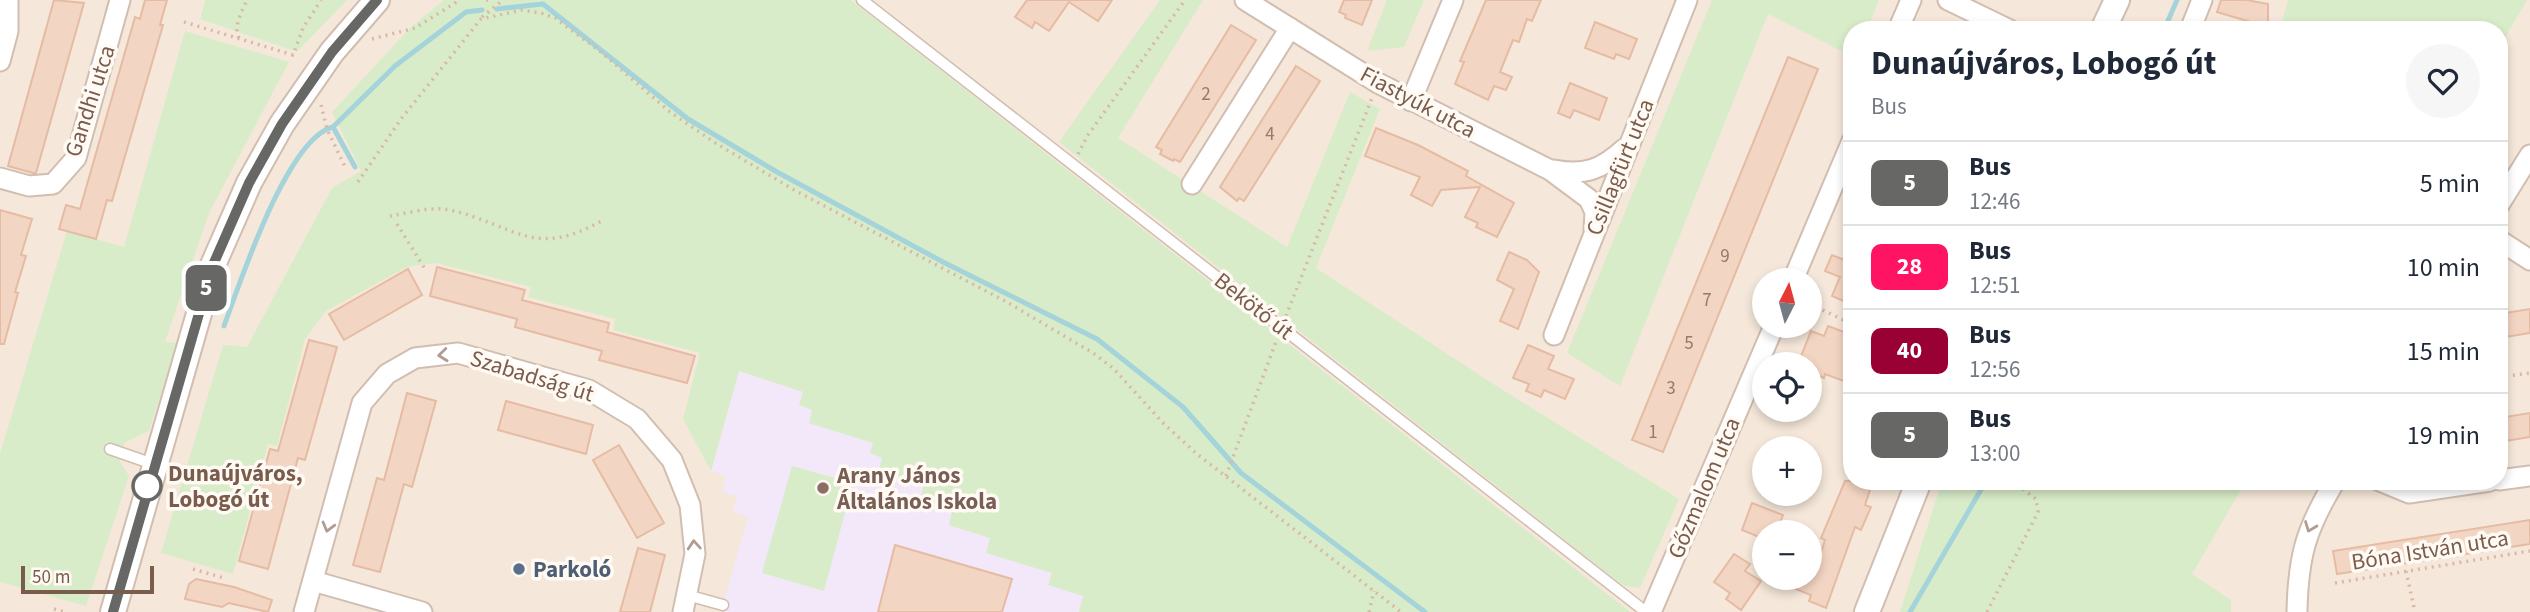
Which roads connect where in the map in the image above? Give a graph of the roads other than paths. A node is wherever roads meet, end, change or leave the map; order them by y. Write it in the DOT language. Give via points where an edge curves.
graph roads {
  1 [pos="8,0"];
  2 [pos="120,0"];
  3 [pos="377,0"];
  4 [pos="862,0"];
  5 [pos="1245,0"];
  6 [pos="1453,0"];
  7 [pos="1687,0"];
  8 [pos="1911,0"];
  9 [pos="1948,0"];
  10 [pos="2117,0"];
  11 [pos="2202,0"];
  12 [pos="1902,21"];
  13 [pos="1991,21"];
  14 [pos="2107,21"];
  15 [pos="2194,21"];
  16 [pos="1290,28"];
  17 [pos="0,61"];
  18 [pos="1411,101"];
  19 [pos="1628,145"];
  20 [pos="2530,155"];
  21 [pos="1843,162"];
  22 [pos="1550,170"];
  23 [pos="0,178"];
  24 [pos="1192,184"];
  25 [pos="2508,190"];
  26 [pos="1594,230"];
  27 [pos="2508,246"];
  28 [pos="2530,260"];
  29 [pos="1798,268"];
  30 [pos="1554,335"];
  31 [pos="1769,338"];
  32 [pos="110,449"];
  33 [pos="154,465"];
  34 [pos="2530,475"];
  35 [pos="2508,479"];
  36 [pos="1915,490"];
  37 [pos="2330,490"];
  38 [pos="2402,490"];
  39 [pos="2429,490"];
  40 [pos="313,581"];
  41 [pos="685,603"];
  42 [pos="723,605"];
  43 [pos="113,612"];
  44 [pos="304,612"];
  45 [pos="422,612"];
  46 [pos="1648,612"];
  47 [pos="1867,612"];
  48 [pos="2297,612"];
  1 -- 17 [label="street" via="8,31"];
  2 -- 23 [label="street, Gandhi utca" via="76,158 53,184 29,186"];
  3 -- 33 [label="street" via="315,74 249,183 213,265"];
  4 -- 46 [label="lane, Bekötő út"];
  5 -- 16 [label="street, Fiastyúk utca"];
  6 -- 18 [label="street"];
  7 -- 19 [label="street, Csillagfürt utca"];
  8 -- 12 [label="street"];
  9 -- 13 [label="street"];
  10 -- 14 [label="street"];
  11 -- 15 [label="street"];
  16 -- 18 [label="street, Fiastyúk utca"];
  16 -- 24 [label="street"];
  18 -- 22 [label="street, Fiastyúk utca"];
  19 -- 22 [label="street, Fiastyúk utca" via="1594,171"];
  19 -- 26 [label="street, Csillagfürt utca"];
  20 -- 25 [label="street"];
  21 -- 29 [label="street"];
  22 -- 26 [label="street, Fiastyúk utca" via="1589,199 1595,212"];
  26 -- 30 [label="street, Csillagfürt utca"];
  27 -- 28 [label="street"];
  31 -- 46 [label="street, Gőzmalom utca"];
  32 -- 33 [label="lane"];
  33 -- 43 [label="street"];
  34 -- 35 [label="street"];
  36 -- 47 [label="street"];
  37 -- 48 [label="street, one-way" via="2307,532 2297,577"];
  38 -- 39 [label="street"];
  41 -- 40 [label="street, Szabadság út, one-way" via="695,554 690,505 673,460 636,419 589,390 458,353 415,358 387,374 362,403"];
  40 -- 44 [label="street, Szabadság út"];
  40 -- 45 [label="street"];
  41 -- 42 [label="lane"];
}
